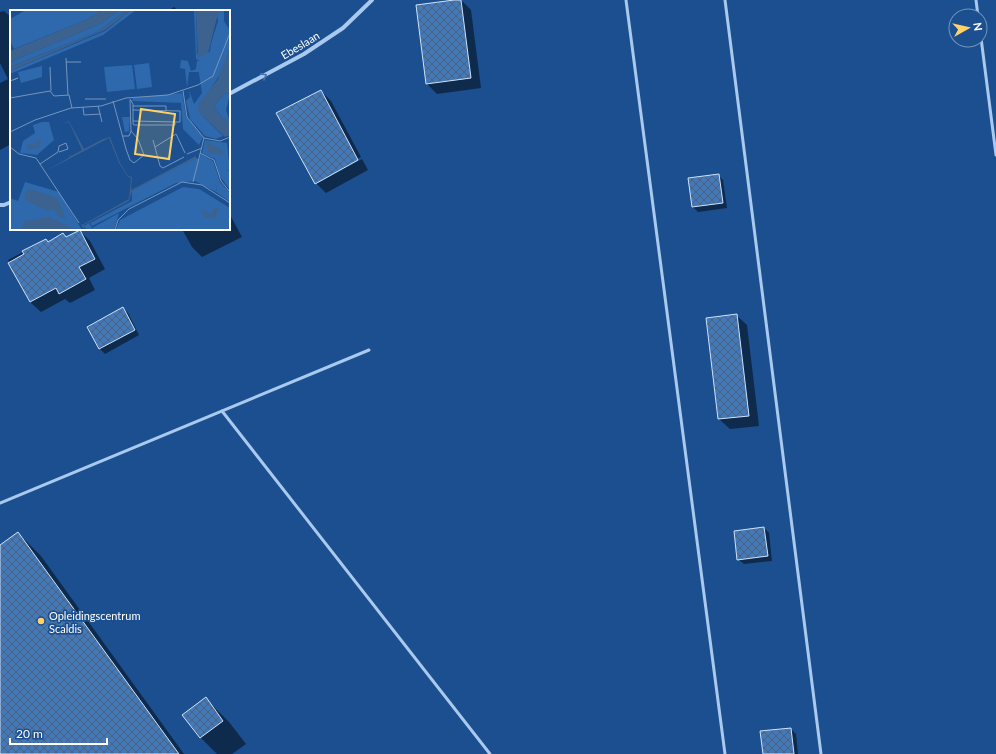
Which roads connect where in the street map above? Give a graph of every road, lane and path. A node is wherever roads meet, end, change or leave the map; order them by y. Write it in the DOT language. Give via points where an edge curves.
graph roads {
  1 [pos="372,0"];
  2 [pos="626,0"];
  3 [pos="725,0"];
  4 [pos="982,48"];
  5 [pos="230,93"];
  6 [pos="996,155"];
  7 [pos="10,202"];
  8 [pos="0,205"];
  9 [pos="369,350"];
  10 [pos="222,411"];
  11 [pos="0,503"];
  12 [pos="490,754"];
  13 [pos="725,754"];
  14 [pos="820,754"];
  5 -- 1 [label="street, Ebeslaan, one-way" via="304,54 343,28"];
  2 -- 13 [label="lane"];
  3 -- 14 [label="lane"];
  4 -- 6 [label="lane"];
  7 -- 8 [label="street"];
  9 -- 10 [label="lane"];
  10 -- 11 [label="lane"];
  10 -- 12 [label="lane"];
}
